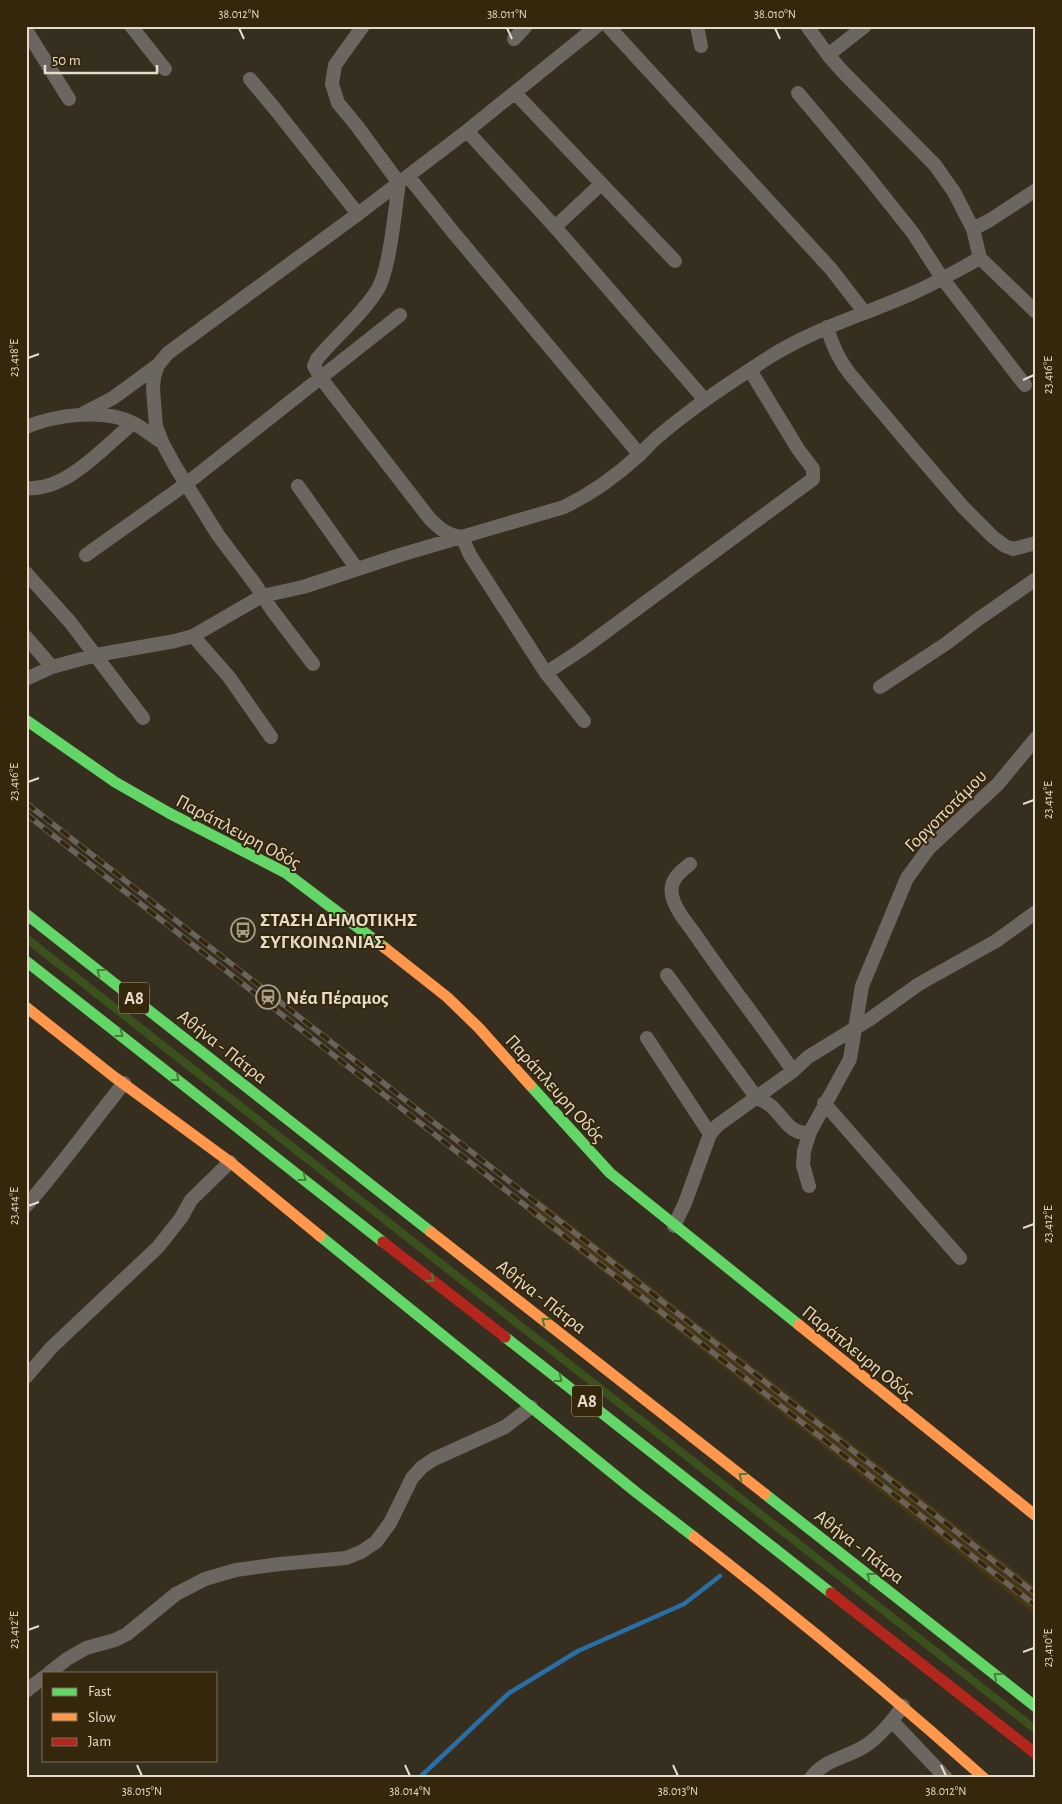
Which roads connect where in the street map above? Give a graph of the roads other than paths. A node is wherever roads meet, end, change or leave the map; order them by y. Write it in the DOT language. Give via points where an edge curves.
graph roads {
  1 [pos="131,26"];
  2 [pos="363,26"];
  3 [pos="526,26"];
  4 [pos="597,26"];
  5 [pos="608,26"];
  6 [pos="697,26"];
  7 [pos="807,26"];
  8 [pos="865,26"];
  9 [pos="26,30"];
  10 [pos="514,39"];
  11 [pos="701,46"];
  12 [pos="828,55"];
  13 [pos="165,69"];
  14 [pos="250,79"];
  15 [pos="515,93"];
  16 [pos="798,93"];
  17 [pos="69,99"];
  18 [pos="467,131"];
  19 [pos="403,180"];
  20 [pos="601,184"];
  21 [pos="1036,190"];
  22 [pos="358,214"];
  23 [pos="555,227"];
  24 [pos="973,229"];
  25 [pos="980,258"];
  26 [pos="675,261"];
  27 [pos="942,278"];
  28 [pos="1036,312"];
  29 [pos="864,313"];
  30 [pos="400,315"];
  31 [pos="827,327"];
  32 [pos="158,365"];
  33 [pos="750,370"];
  34 [pos="320,378"];
  35 [pos="1025,385"];
  36 [pos="705,400"];
  37 [pos="76,416"];
  38 [pos="133,423"];
  39 [pos="26,427"];
  40 [pos="162,442"];
  41 [pos="640,455"];
  42 [pos="186,484"];
  43 [pos="298,486"];
  44 [pos="26,488"];
  45 [pos="462,538"];
  46 [pos="1036,543"];
  47 [pos="86,555"];
  48 [pos="357,569"];
  49 [pos="26,573"];
  50 [pos="1036,579"];
  51 [pos="262,596"];
  52 [pos="193,636"];
  53 [pos="26,637"];
  54 [pos="96,655"];
  55 [pos="313,664"];
  56 [pos="52,667"];
  57 [pos="546,673"];
  58 [pos="26,679"];
  59 [pos="880,687"];
  60 [pos="143,718"];
  61 [pos="26,720"];
  62 [pos="584,721"];
  63 [pos="271,737"];
  64 [pos="1036,738"];
  65 [pos="690,864"];
  66 [pos="1036,912"];
  67 [pos="26,914"];
  68 [pos="26,961"];
  69 [pos="667,975"];
  70 [pos="26,1007"];
  71 [pos="854,1028"];
  72 [pos="647,1038"];
  73 [pos="793,1071"];
  74 [pos="124,1083"];
  75 [pos="756,1097"];
  76 [pos="824,1104"];
  77 [pos="810,1132"];
  78 [pos="710,1134"];
  79 [pos="230,1162"];
  80 [pos="809,1186"];
  81 [pos="26,1206"];
  82 [pos="674,1226"];
  83 [pos="960,1258"];
  84 [pos="26,1377"];
  85 [pos="531,1407"];
  86 [pos="1036,1516"];
  87 [pos="50,1672"];
  88 [pos="42,1679"];
  89 [pos="26,1691"];
  90 [pos="903,1706"];
  91 [pos="1036,1706"];
  92 [pos="892,1721"];
  93 [pos="1036,1754"];
  94 [pos="811,1778"];
  95 [pos="946,1778"];
  96 [pos="984,1778"];
  1 -- 13 [label="street"];
  2 -- 19 [label="street" via="335,65 332,84 338,103"];
  3 -- 10 [label="street"];
  4 -- 15 [label="street"];
  5 -- 29 [label="street" via="830,269"];
  6 -- 11 [label="street"];
  7 -- 12 [label="street"];
  8 -- 12 [label="street"];
  9 -- 17 [label="street"];
  12 -- 24 [label="street" via="935,165 954,192"];
  14 -- 22 [label="street"];
  15 -- 18 [label="street"];
  15 -- 20 [label="street"];
  16 -- 27 [label="street" via="907,226"];
  18 -- 19 [label="street"];
  18 -- 23 [label="street"];
  19 -- 22 [label="street"];
  19 -- 34 [label="street" via="379,287 357,317 317,359 314,366"];
  19 -- 41 [label="street" via="453,232"];
  20 -- 23 [label="street"];
  20 -- 26 [label="street"];
  21 -- 24 [label="street"];
  22 -- 32 [label="street" via="168,353"];
  23 -- 36 [label="street"];
  24 -- 25 [label="street"];
  25 -- 27 [label="street"];
  25 -- 28 [label="street"];
  27 -- 29 [label="street" via="915,293"];
  27 -- 35 [label="street"];
  29 -- 31 [label="street"];
  30 -- 34 [label="street"];
  31 -- 33 [label="street"];
  31 -- 46 [label="street" via="839,359 850,374 992,537 1013,549"];
  32 -- 37 [label="street" via="113,398"];
  32 -- 40 [label="street" via="153,389 156,426"];
  33 -- 36 [label="street"];
  33 -- 57 [label="street" via="813,469 813,479"];
  34 -- 42 [label="street"];
  34 -- 45 [label="street" via="430,519 441,530"];
  36 -- 41 [label="street" via="658,436"];
  37 -- 38 [label="street" via="104,414"];
  37 -- 39 [label="street"];
  38 -- 40 [label="street"];
  38 -- 44 [label="street" via="63,479 36,489"];
  40 -- 42 [label="street"];
  41 -- 45 [label="street" via="604,485 564,507"];
  42 -- 47 [label="street"];
  42 -- 51 [label="street"];
  43 -- 48 [label="street"];
  45 -- 48 [label="street"];
  45 -- 57 [label="street"];
  48 -- 51 [label="street"];
  49 -- 54 [label="street"];
  50 -- 59 [label="street"];
  51 -- 52 [label="street"];
  51 -- 55 [label="street"];
  52 -- 54 [label="street"];
  52 -- 63 [label="street" via="229,677"];
  53 -- 56 [label="street"];
  54 -- 56 [label="street"];
  54 -- 60 [label="street"];
  56 -- 58 [label="street"];
  57 -- 62 [label="street"];
  61 -- 82 [label="main road, Παράπλευρη Οδός" via="115,782 169,814 286,873 412,968 480,1028 580,1144"];
  64 -- 71 [label="street, Γοργοποτάμου" via="998,784 929,848 907,878 862,986"];
  65 -- 73 [label="street" via="679,873 672,886 675,904"];
  66 -- 71 [label="street" via="996,941 919,984"];
  91 -- 67 [label="main road, Αθήνα - Πάτρα / Α8, one-way"];
  68 -- 93 [label="main road, Α8, one-way"];
  69 -- 75 [label="street"];
  70 -- 74 [label="main road"];
  71 -- 73 [label="street" via="808,1057"];
  71 -- 76 [label="street, Γοργοποτάμου" via="850,1058"];
  72 -- 78 [label="street"];
  73 -- 75 [label="street"];
  74 -- 79 [label="main road"];
  74 -- 81 [label="street"];
  75 -- 77 [label="street" via="771,1106 796,1132"];
  75 -- 78 [label="street"];
  76 -- 77 [label="street, Γοργοποτάμου"];
  76 -- 83 [label="street"];
  77 -- 80 [label="street, Γοργοποτάμου" via="804,1151"];
  78 -- 82 [label="street"];
  79 -- 84 [label="street" via="191,1200 158,1247 51,1348"];
  79 -- 85 [label="main road"];
  82 -- 86 [label="main road, Παράπλευρη Οδός"];
  85 -- 87 [label="street" via="505,1427 422,1466 412,1478 390,1524 376,1542 361,1552 346,1558 236,1570 205,1579 176,1594 127,1634 86,1648"];
  85 -- 90 [label="main road"];
  88 -- 89 [label="street"];
  90 -- 92 [label="street"];
  90 -- 96 [label="main road"];
  92 -- 94 [label="street" via="867,1744 823,1765"];
  92 -- 95 [label="street"];
}
